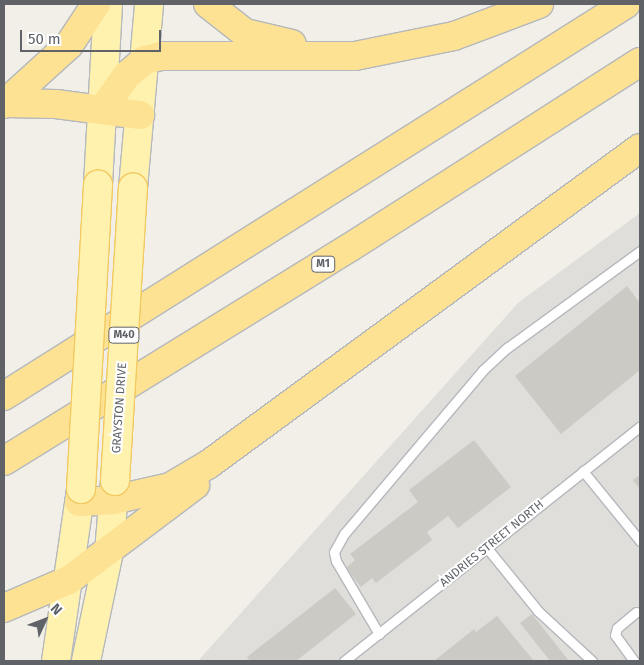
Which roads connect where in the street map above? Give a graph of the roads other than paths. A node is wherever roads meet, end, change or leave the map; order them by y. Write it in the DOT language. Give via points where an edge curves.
graph roads {
  1 [pos="96,4"];
  2 [pos="108,4"];
  3 [pos="149,4"];
  4 [pos="208,4"];
  5 [pos="539,4"];
  6 [pos="626,4"];
  7 [pos="454,36"];
  8 [pos="145,60"];
  9 [pos="640,62"];
  10 [pos="5,104"];
  11 [pos="102,110"];
  12 [pos="140,115"];
  13 [pos="640,148"];
  14 [pos="640,251"];
  15 [pos="387,336"];
  16 [pos="4,396"];
  17 [pos="640,426"];
  18 [pos="4,461"];
  19 [pos="583,471"];
  20 [pos="114,491"];
  21 [pos="80,496"];
  22 [pos="640,541"];
  23 [pos="487,548"];
  24 [pos="109,552"];
  25 [pos="69,580"];
  26 [pos="4,608"];
  27 [pos="636,612"];
  28 [pos="379,634"];
  29 [pos="56,661"];
  30 [pos="86,661"];
  31 [pos="344,661"];
  32 [pos="592,661"];
  33 [pos="634,661"];
  1 -- 10 [label="highway" via="69,45"];
  2 -- 11 [label="main road, M40"];
  3 -- 8 [label="main road, GRAYSTON DRIVE / M40"];
  4 -- 7 [label="highway" via="245,33 285,44 327,46"];
  5 -- 7 [label="highway"];
  6 -- 16 [label="highway"];
  7 -- 8 [label="highway" via="355,56 161,56"];
  8 -- 11 [label="highway" via="127,75"];
  8 -- 12 [label="main road, GRAYSTON DRIVE / M40"];
  9 -- 18 [label="highway, M1" via="349,248"];
  10 -- 11 [label="highway" via="56,104"];
  11 -- 12 [label="highway"];
  11 -- 21 [label="main road, M40, bridge"];
  12 -- 20 [label="main road, GRAYSTON DRIVE / M40, bridge"];
  13 -- 15 [label="highway"];
  14 -- 28 [label="lane" via="507,348 483,370 344,534 334,552 336,560"];
  15 -- 20 [label="highway" via="209,464 170,487"];
  15 -- 24 [label="highway"];
  17 -- 19 [label="lane, ANDRIES STREET NORTH"];
  19 -- 22 [label="lane"];
  19 -- 23 [label="lane, ANDRIES STREET NORTH"];
  20 -- 21 [label="highway"];
  20 -- 24 [label="main road, GRAYSTON DRIVE / M40"];
  21 -- 25 [label="main road, M40"];
  23 -- 28 [label="lane, ANDRIES STREET NORTH"];
  23 -- 32 [label="lane" via="538,611"];
  24 -- 25 [label="highway"];
  24 -- 30 [label="main road, GRAYSTON DRIVE / M40"];
  25 -- 26 [label="highway"];
  25 -- 29 [label="main road, M40"];
  27 -- 33 [label="lane" via="617,628 615,635"];
  28 -- 31 [label="lane, ANDRIES STREET NORTH"];
}
